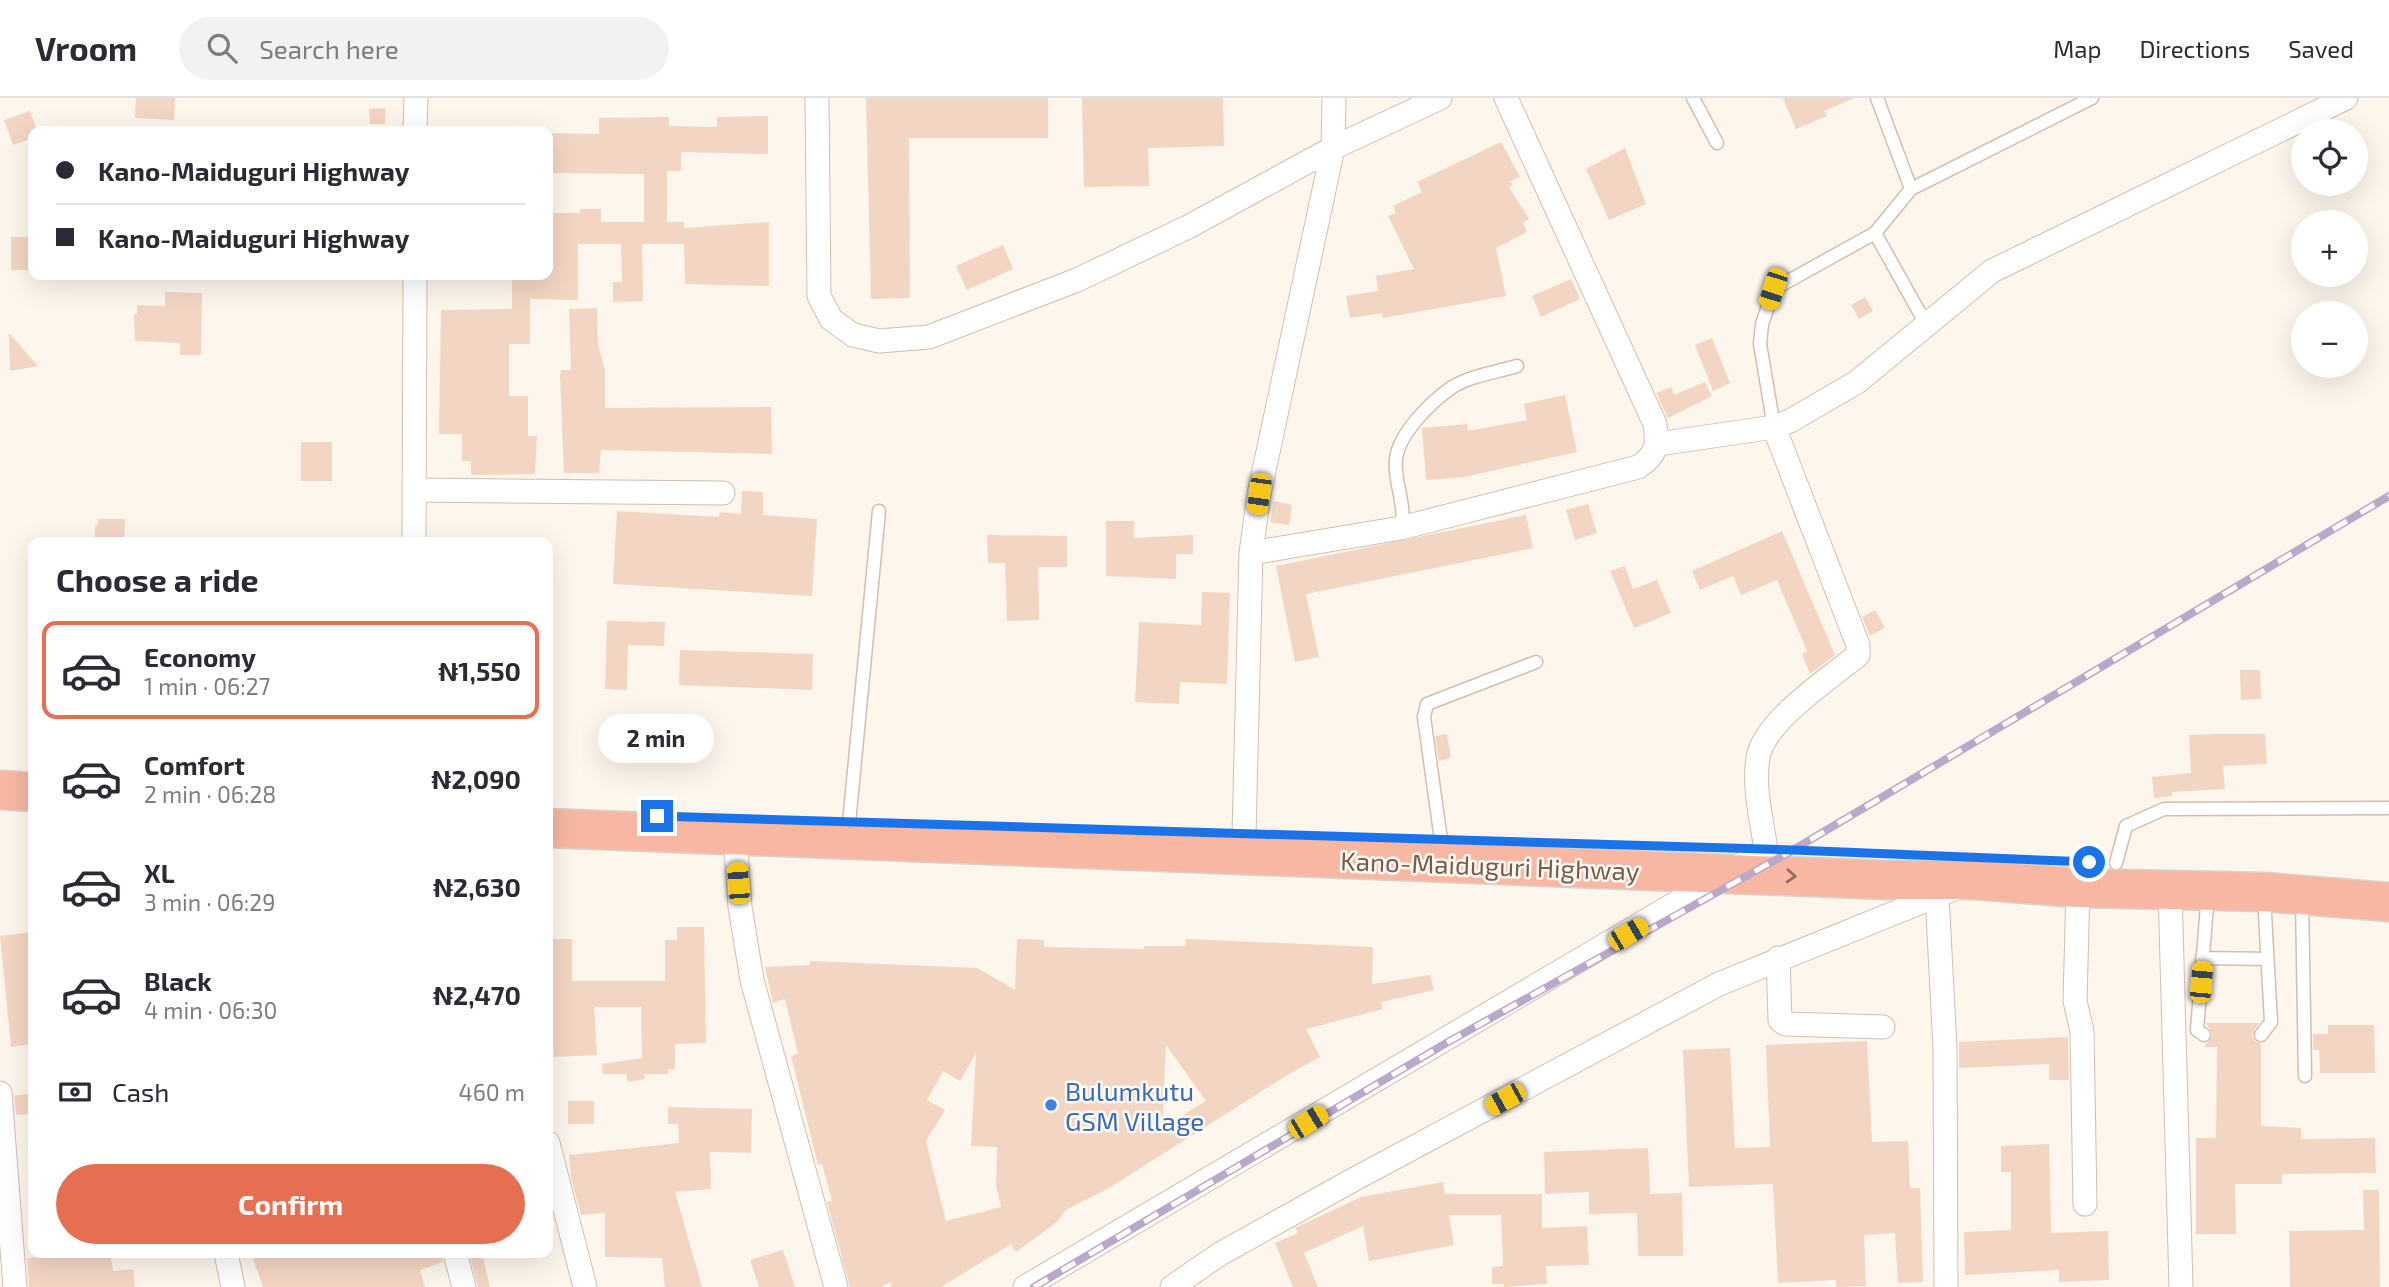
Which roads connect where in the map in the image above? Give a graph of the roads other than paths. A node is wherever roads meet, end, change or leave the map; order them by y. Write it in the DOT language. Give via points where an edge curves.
graph roads {
  1 [pos="416,98"];
  2 [pos="817,98"];
  3 [pos="1335,98"];
  4 [pos="1440,98"];
  5 [pos="1506,98"];
  6 [pos="1693,98"];
  7 [pos="1877,98"];
  8 [pos="2092,98"];
  9 [pos="2346,98"];
  10 [pos="415,126"];
  11 [pos="1717,143"];
  12 [pos="1334,148"];
  13 [pos="1912,189"];
  14 [pos="1875,233"];
  15 [pos="415,280"];
  16 [pos="1927,326"];
  17 [pos="1517,366"];
  18 [pos="1773,427"];
  19 [pos="1658,444"];
  20 [pos="414,490"];
  21 [pos="723,493"];
  22 [pos="879,511"];
  23 [pos="1401,527"];
  24 [pos="414,537"];
  25 [pos="1251,553"];
  26 [pos="1536,662"];
  27 [pos="0,790"];
  28 [pos="28,792"];
  29 [pos="0,808"];
  30 [pos="2389,808"];
  31 [pos="28,809"];
  32 [pos="553,811"];
  33 [pos="849,823"];
  34 [pos="553,828"];
  35 [pos="735,834"];
  36 [pos="1244,834"];
  37 [pos="1441,840"];
  38 [pos="1766,850"];
  39 [pos="2116,863"];
  40 [pos="1730,874"];
  41 [pos="2389,877"];
  42 [pos="1975,880"];
  43 [pos="2078,888"];
  44 [pos="2170,889"];
  45 [pos="2208,890"];
  46 [pos="2264,892"];
  47 [pos="1937,895"];
  48 [pos="2302,895"];
  49 [pos="2389,902"];
  50 [pos="1778,958"];
  51 [pos="2203,958"];
  52 [pos="2267,959"];
  53 [pos="1884,1027"];
  54 [pos="2204,1035"];
  55 [pos="2261,1035"];
  56 [pos="2305,1076"];
  57 [pos="0,1093"];
  58 [pos="553,1163"];
  59 [pos="2085,1204"];
  60 [pos="1220,1254"];
  61 [pos="227,1258"];
  62 [pos="456,1258"];
  63 [pos="15,1287"];
  64 [pos="233,1287"];
  65 [pos="464,1287"];
  66 [pos="584,1287"];
  67 [pos="836,1287"];
  68 [pos="1025,1287"];
  69 [pos="1157,1287"];
  70 [pos="1172,1287"];
  71 [pos="1946,1287"];
  72 [pos="2181,1287"];
  1 -- 10 [label="street"];
  2 -- 12 [label="street" via="819,296 831,319 853,335 879,341 929,337 1077,280 1188,227"];
  3 -- 12 [label="street"];
  4 -- 12 [label="street"];
  5 -- 19 [label="street" via="1656,424"];
  6 -- 11 [label="lane"];
  7 -- 13 [label="lane"];
  8 -- 13 [label="lane"];
  9 -- 16 [label="street" via="1992,271"];
  12 -- 25 [label="street" via="1259,494"];
  13 -- 14 [label="lane"];
  14 -- 16 [label="lane"];
  14 -- 18 [label="lane" via="1773,289 1760,344"];
  15 -- 20 [label="street"];
  16 -- 18 [label="street" via="1857,382"];
  17 -- 23 [label="lane" via="1452,386 1399,444 1395,460 1404,518"];
  18 -- 19 [label="street"];
  18 -- 38 [label="street" via="1858,655 1779,720 1758,756"];
  19 -- 23 [label="street" via="1652,458 1638,467"];
  20 -- 21 [label="street"];
  20 -- 24 [label="street"];
  22 -- 33 [label="lane"];
  23 -- 25 [label="street"];
  25 -- 36 [label="street"];
  26 -- 37 [label="lane" via="1427,704 1424,717"];
  27 -- 28 [label="highway"];
  29 -- 31 [label="highway"];
  30 -- 39 [label="lane" via="2164,809 2126,826"];
  32 -- 33 [label="highway, Kano-Maiduguri Highway"];
  33 -- 36 [label="highway, Kano-Maiduguri Highway"];
  34 -- 35 [label="highway, Kano-Maiduguri Highway"];
  35 -- 40 [label="highway, Kano-Maiduguri Highway"];
  35 -- 67 [label="street" via="752,980"];
  36 -- 37 [label="highway, Kano-Maiduguri Highway"];
  37 -- 38 [label="highway, Kano-Maiduguri Highway"];
  38 -- 39 [label="highway, Kano-Maiduguri Highway"];
  38 -- 40 [label="street"];
  39 -- 41 [label="highway, Kano-Maiduguri Highway"];
  40 -- 42 [label="highway, Kano-Maiduguri Highway, one-way"];
  40 -- 68 [label="street"];
  42 -- 43 [label="highway, Kano-Maiduguri Highway"];
  42 -- 47 [label="street"];
  43 -- 44 [label="highway, Kano-Maiduguri Highway"];
  43 -- 59 [label="street" via="2075,1001 2082,1031"];
  44 -- 45 [label="highway, Kano-Maiduguri Highway"];
  44 -- 72 [label="street"];
  45 -- 46 [label="highway, Kano-Maiduguri Highway"];
  45 -- 51 [label="lane"];
  46 -- 48 [label="highway, Kano-Maiduguri Highway"];
  46 -- 52 [label="lane"];
  47 -- 50 [label="street"];
  47 -- 71 [label="street" via="1945,1048"];
  48 -- 49 [label="highway, Kano-Maiduguri Highway"];
  48 -- 56 [label="lane"];
  50 -- 53 [label="street" via="1780,1020 1810,1026"];
  50 -- 60 [label="street" via="1618,1036"];
  51 -- 52 [label="lane"];
  51 -- 54 [label="lane" via="2197,1030"];
  52 -- 55 [label="lane" via="2271,1022"];
  57 -- 63 [label="street"];
  58 -- 66 [label="street"];
  60 -- 69 [label="street"];
  60 -- 70 [label="street"];
  61 -- 64 [label="street"];
  62 -- 65 [label="street"];
}
